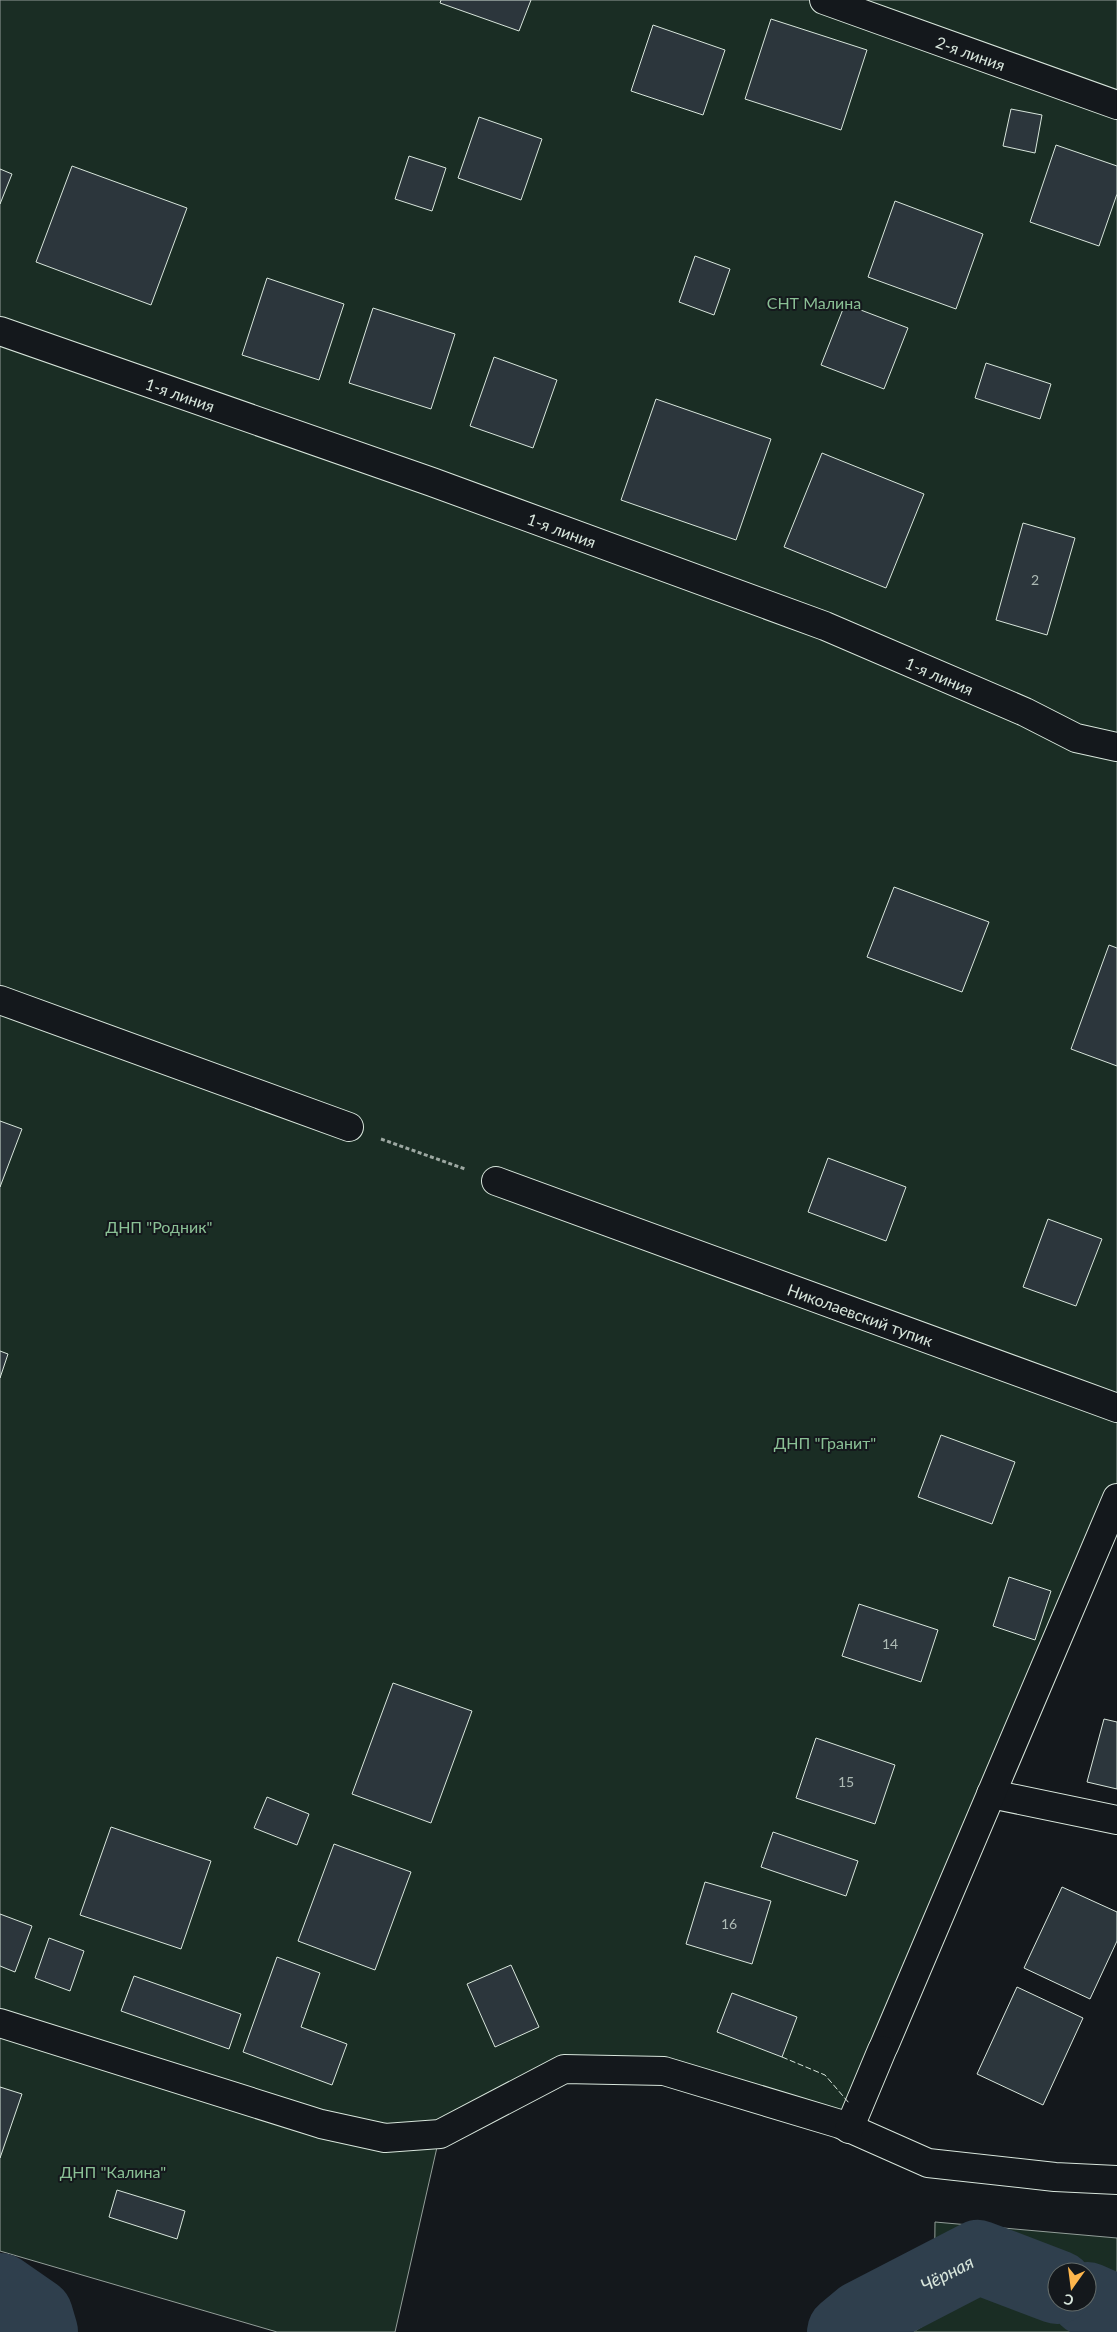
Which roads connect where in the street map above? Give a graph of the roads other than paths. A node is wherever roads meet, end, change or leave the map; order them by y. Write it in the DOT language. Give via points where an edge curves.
graph roads {
  1 [pos="824,0"];
  2 [pos="1117,105"];
  3 [pos="0,331"];
  4 [pos="1117,748"];
  5 [pos="0,1000"];
  6 [pos="349,1127"];
  7 [pos="496,1181"];
  8 [pos="1117,1408"];
  9 [pos="1117,1498"];
  10 [pos="991,1794"];
  11 [pos="1117,1820"];
  12 [pos="0,2023"];
  13 [pos="849,2129"];
  14 [pos="1117,2180"];
  1 -- 2 [label="street, 2-я линия"];
  3 -- 4 [label="street, 1-я линия" via="432,482 825,626 1025,712 1076,738"];
  5 -- 6 [label="street"];
  7 -- 8 [label="street, Николаевский тупик"];
  9 -- 10 [label="street"];
  10 -- 11 [label="street"];
  10 -- 13 [label="street"];
  12 -- 13 [label="street" via="321,2124 385,2138 440,2134 564,2069 664,2070"];
  13 -- 14 [label="street" via="928,2163 1055,2177"];
}
